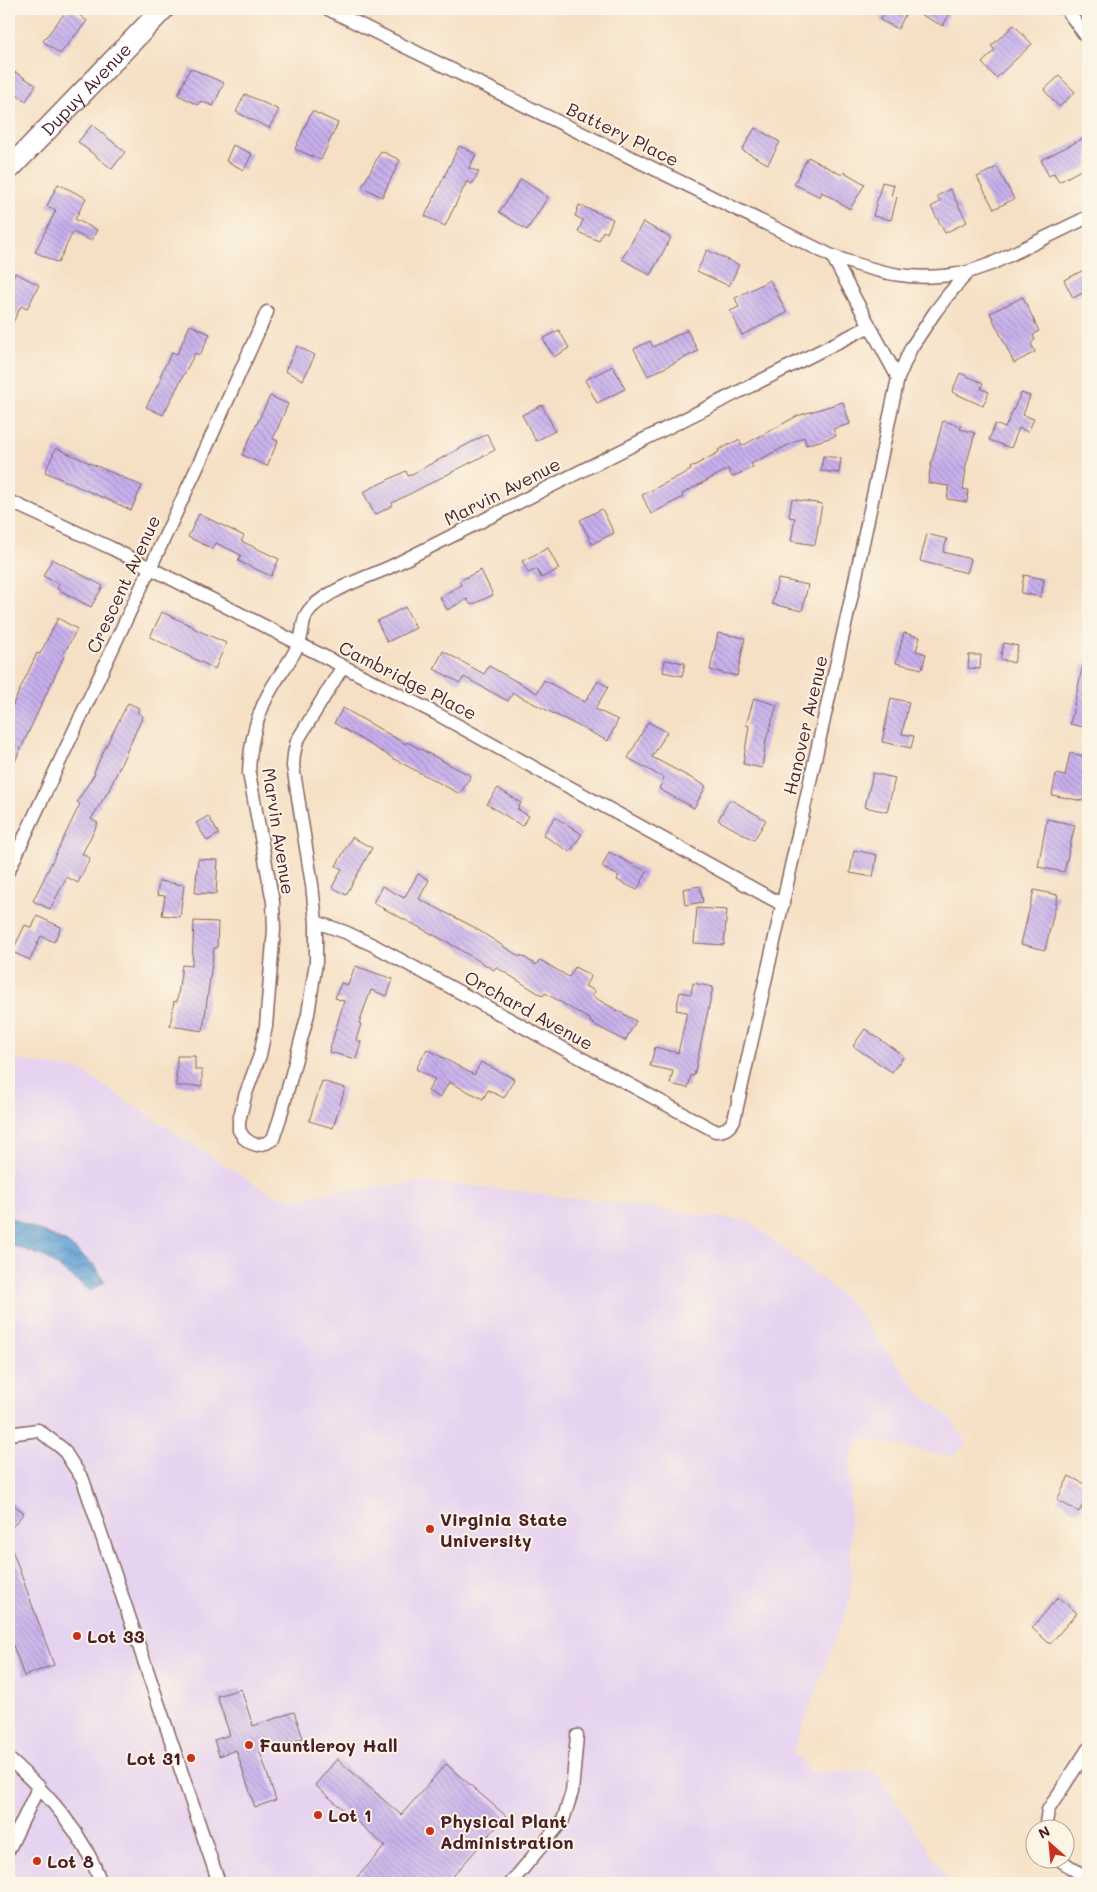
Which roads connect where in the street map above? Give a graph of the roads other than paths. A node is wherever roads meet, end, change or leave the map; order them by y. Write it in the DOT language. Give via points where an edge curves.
graph roads {
  1 [pos="164,9"];
  2 [pos="328,9"];
  3 [pos="1066,9"];
  4 [pos="1088,39"];
  5 [pos="9,169"];
  6 [pos="1088,216"];
  7 [pos="832,256"];
  8 [pos="968,272"];
  9 [pos="267,312"];
  10 [pos="870,326"];
  11 [pos="898,378"];
  12 [pos="9,501"];
  13 [pos="150,568"];
  14 [pos="299,644"];
  15 [pos="343,666"];
  16 [pos="9,870"];
  17 [pos="783,905"];
  18 [pos="316,922"];
  19 [pos="723,1131"];
  20 [pos="9,1434"];
  21 [pos="577,1736"];
  22 [pos="1088,1749"];
  23 [pos="9,1758"];
  24 [pos="38,1786"];
  25 [pos="1046,1820"];
  26 [pos="9,1849"];
  27 [pos="1074,1870"];
  28 [pos="1088,1877"];
  29 [pos="100,1883"];
  30 [pos="219,1883"];
  31 [pos="511,1883"];
  1 -- 5 [label="main road, Dupuy Avenue"];
  2 -- 7 [label="street, Battery Place"];
  3 -- 4 [label="street"];
  6 -- 8 [label="street"];
  7 -- 8 [label="street" via="897,275 927,277"];
  7 -- 10 [label="street"];
  8 -- 11 [label="street" via="911,348"];
  9 -- 13 [label="street, Crescent Avenue"];
  10 -- 11 [label="street"];
  10 -- 14 [label="street, Marvin Avenue" via="321,600 309,610 304,620"];
  11 -- 17 [label="street, Hanover Avenue"];
  12 -- 13 [label="street, Cambridge Place"];
  13 -- 14 [label="street, Cambridge Place"];
  13 -- 16 [label="street, Crescent Avenue"];
  14 -- 15 [label="street, Cambridge Place"];
  14 -- 18 [label="street, Marvin Avenue" via="260,712 250,757 249,773 273,902 274,930 266,1026 239,1121 239,1130 244,1138 257,1145 273,1139 280,1118 311,1000 316,962"];
  15 -- 17 [label="street, Cambridge Place" via="437,714"];
  15 -- 18 [label="street, Marvin Avenue" via="298,741 294,754"];
  17 -- 19 [label="street, Hanover Avenue" via="734,1120"];
  18 -- 19 [label="street, Orchard Avenue" via="374,945 715,1131"];
  20 -- 30 [label="street" via="38,1430 63,1449 83,1480"];
  21 -- 31 [label="street" via="572,1792 563,1820"];
  22 -- 25 [label="street" via="1048,1810"];
  23 -- 24 [label="street"];
  24 -- 26 [label="street"];
  24 -- 29 [label="street" via="69,1823 86,1850"];
  27 -- 28 [label="street"];
}
